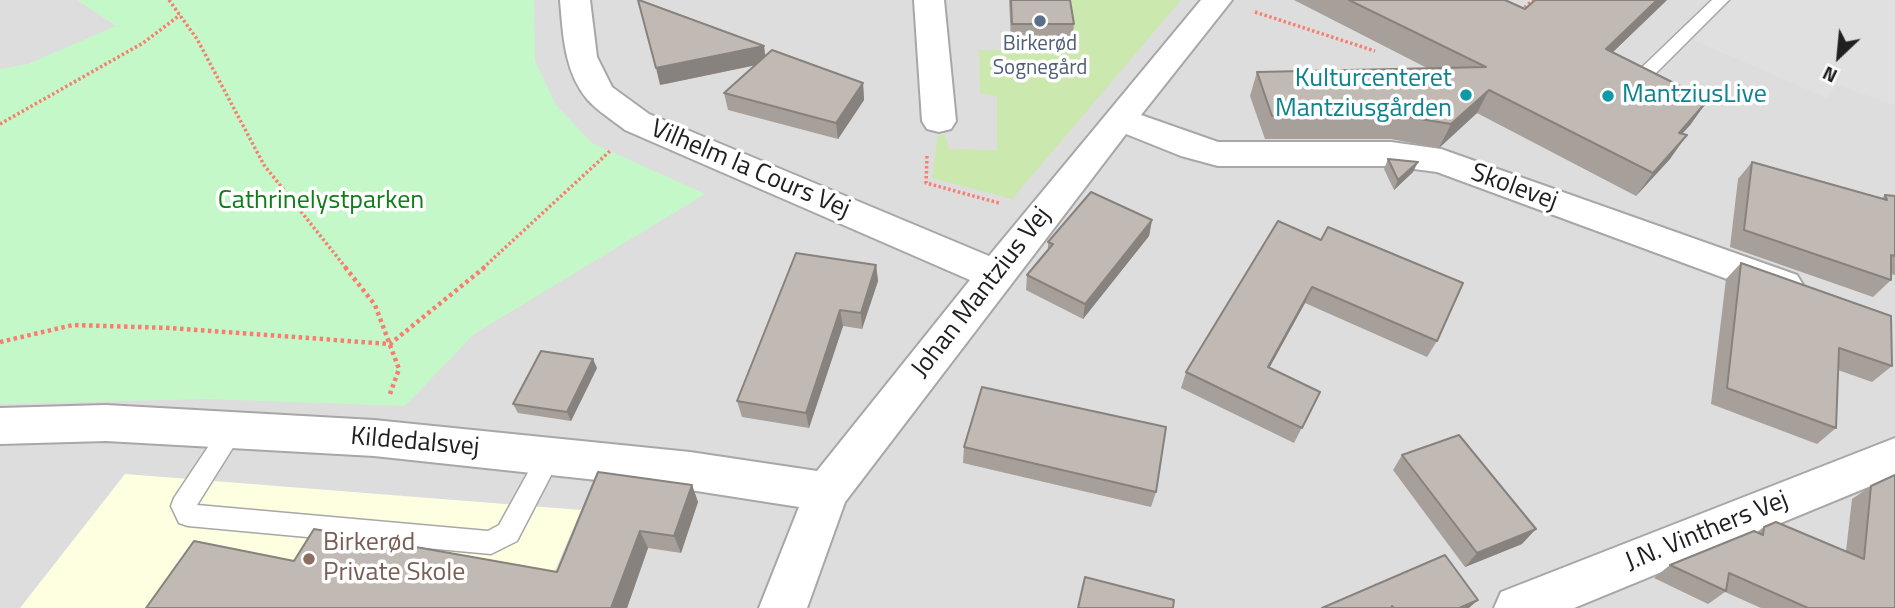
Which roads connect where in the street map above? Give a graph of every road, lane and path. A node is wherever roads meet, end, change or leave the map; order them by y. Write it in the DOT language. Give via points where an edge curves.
graph roads {
  1 [pos="169,0"];
  2 [pos="575,0"];
  3 [pos="929,0"];
  4 [pos="1217,0"];
  5 [pos="1533,0"];
  6 [pos="1721,0"];
  7 [pos="1512,8"];
  8 [pos="180,15"];
  9 [pos="1375,51"];
  10 [pos="1642,77"];
  11 [pos="1121,120"];
  12 [pos="939,121"];
  13 [pos="637,122"];
  14 [pos="0,124"];
  15 [pos="1043,214"];
  16 [pos="996,275"];
  17 [pos="1819,298"];
  18 [pos="0,342"];
  19 [pos="390,344"];
  20 [pos="0,426"];
  21 [pos="232,430"];
  22 [pos="374,438"];
  23 [pos="549,456"];
  24 [pos="1895,457"];
  25 [pos="827,492"];
  26 [pos="783,608"];
  27 [pos="1518,608"];
  1 -- 8 [label="path"];
  2 -- 13 [label="street, Vilhelm la Cours Vej" via="581,57 599,93"];
  3 -- 12 [label="street"];
  4 -- 9 [label="path"];
  4 -- 11 [label="street, Johan Mantzius Vej"];
  5 -- 7 [label="path" via="1520,12"];
  6 -- 10 [label="lane"];
  8 -- 14 [label="path" via="143,43"];
  8 -- 19 [label="path" via="264,165 375,305"];
  11 -- 15 [label="street, Johan Mantzius Vej"];
  11 -- 17 [label="street, Skolevej" via="1218,154 1391,154 1441,161"];
  12 -- 15 [label="path" via="927,135 926,183"];
  13 -- 16 [label="street, Vilhelm la Cours Vej"];
  13 -- 19 [label="path" via="473,278"];
  15 -- 16 [label="street, Johan Mantzius Vej"];
  16 -- 25 [label="street, Johan Mantzius Vej"];
  18 -- 19 [label="path" via="73,325"];
  19 -- 22 [label="path" via="399,369"];
  20 -- 21 [label="street, Kildedalsvej" via="106,423"];
  21 -- 22 [label="street, Kildedalsvej"];
  21 -- 23 [label="lane" via="183,506 188,515 491,543 508,533"];
  22 -- 23 [label="street, Kildedalsvej"];
  23 -- 25 [label="street, Kildedalsvej"];
  24 -- 27 [label="street, J.N. Vinthers Vej"];
  25 -- 26 [label="street, Johan Mantzius Vej"];
}
